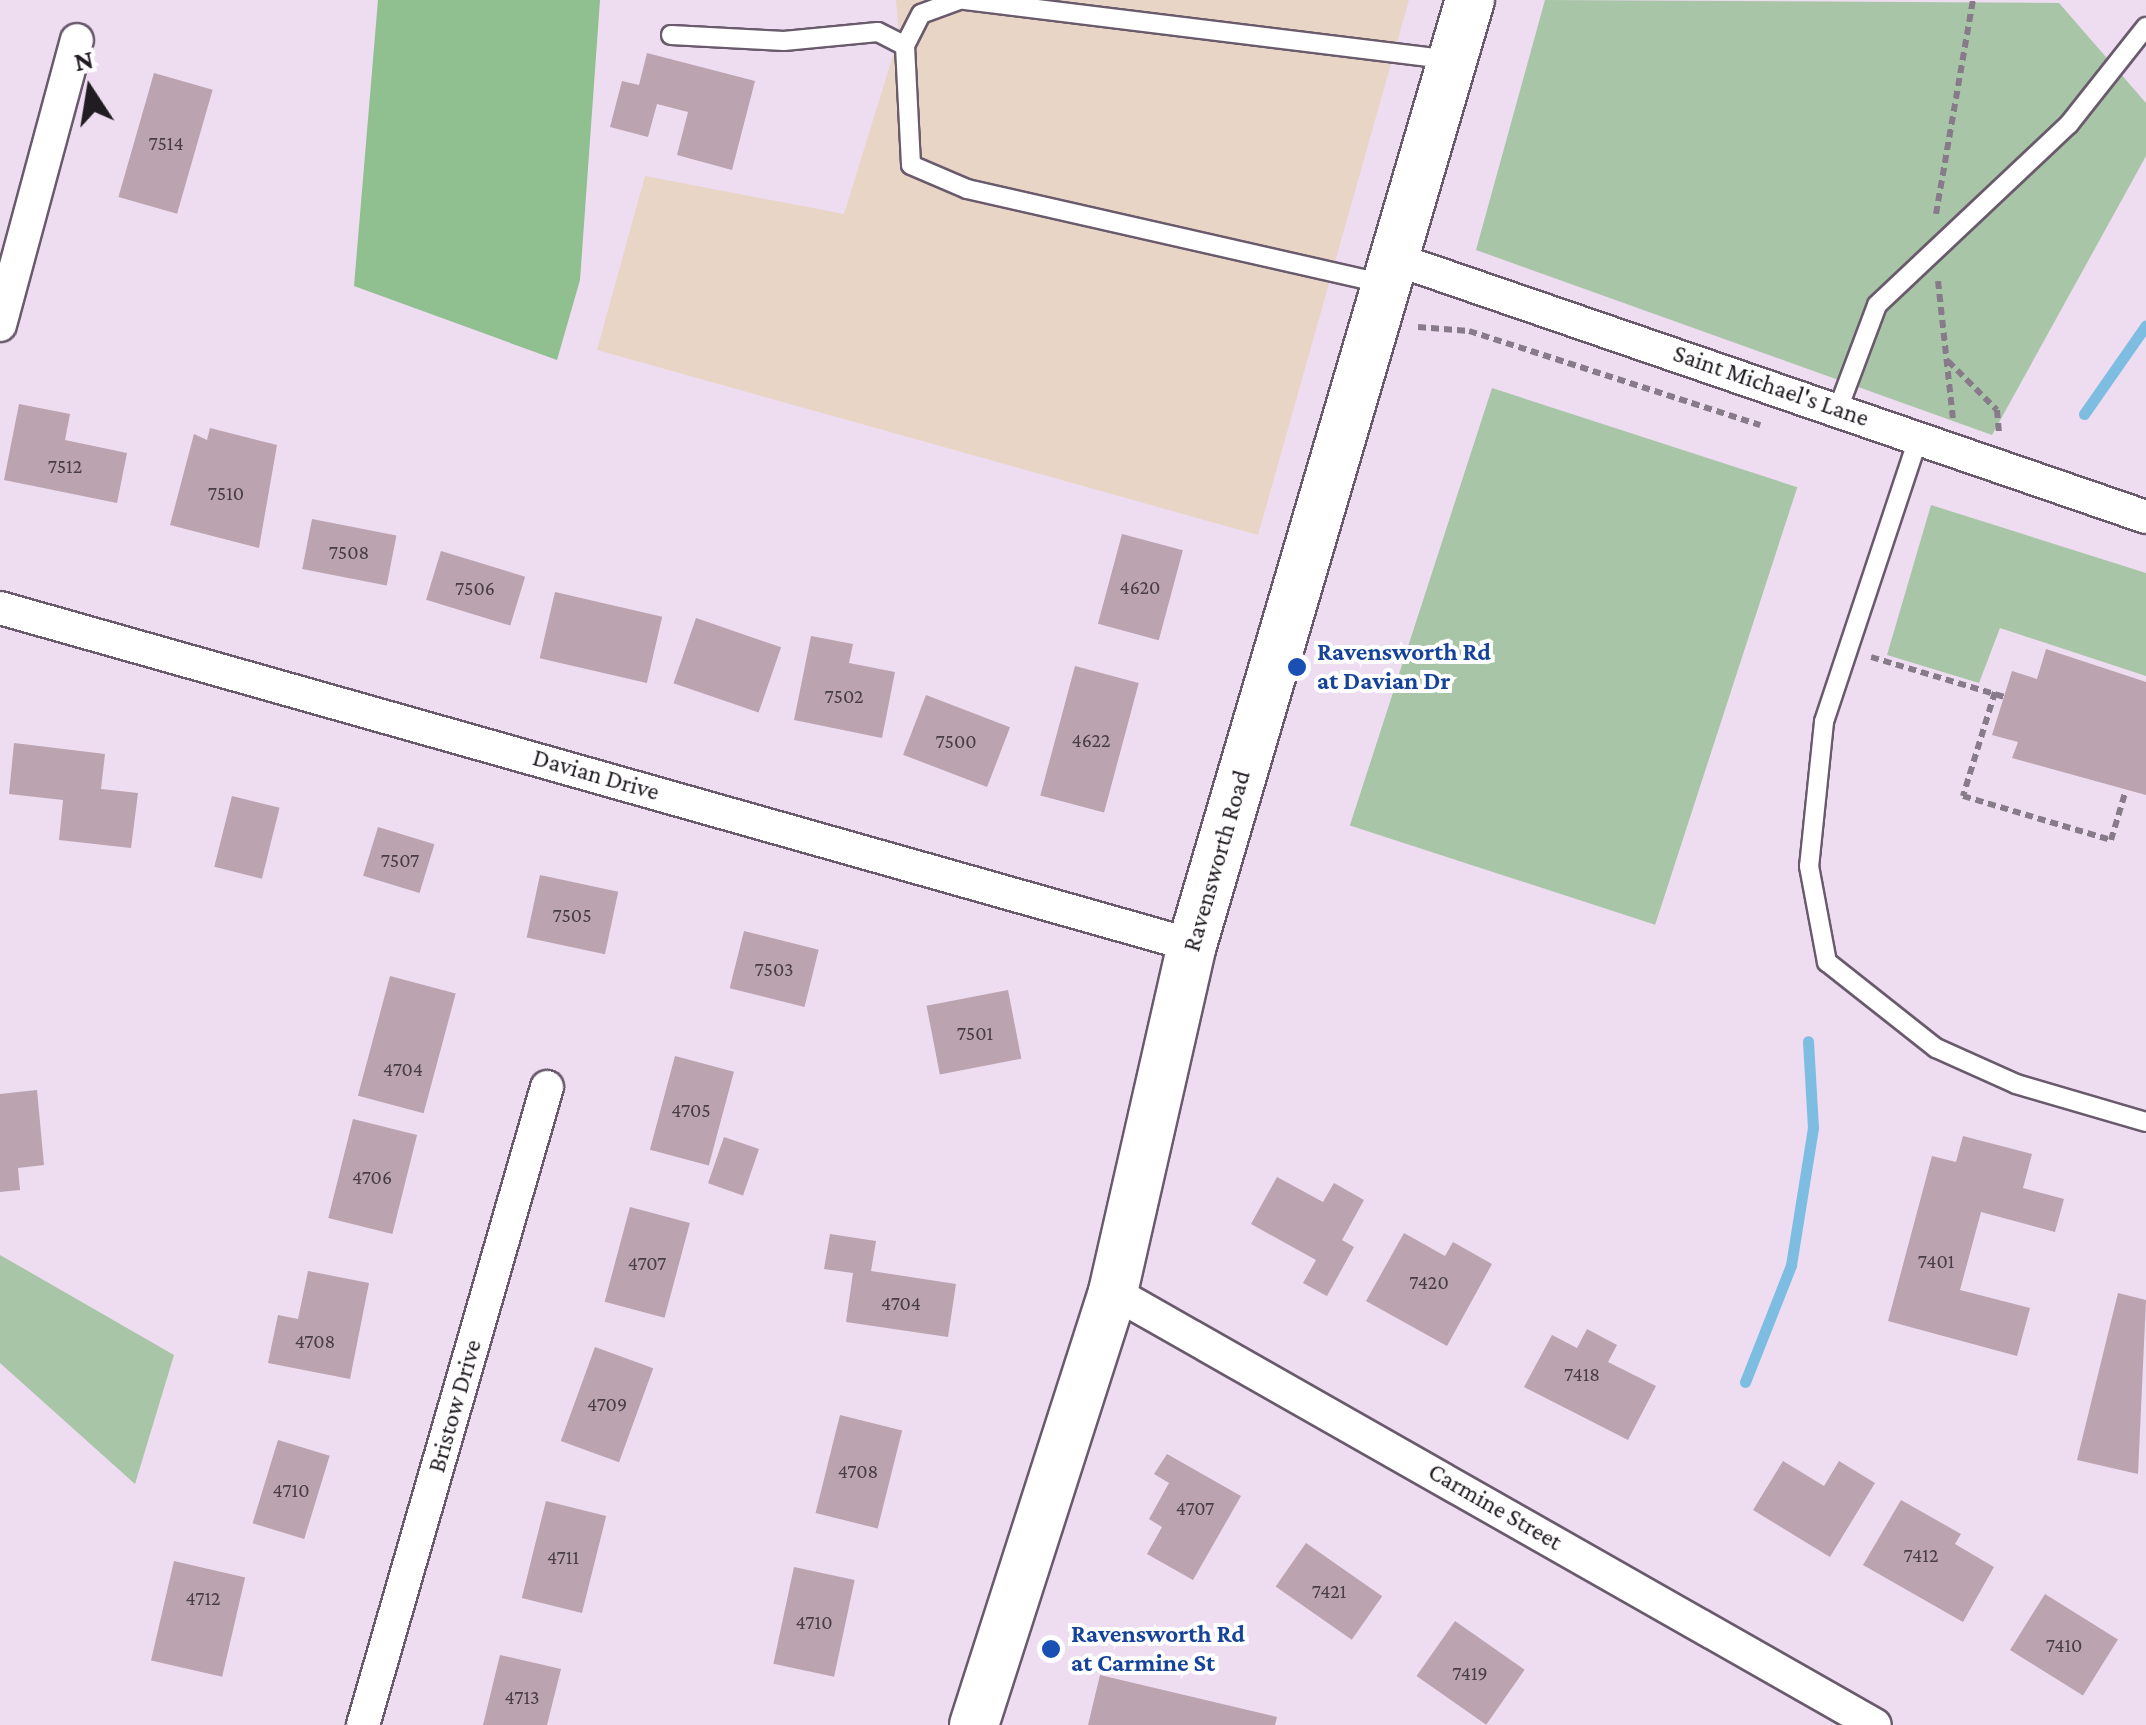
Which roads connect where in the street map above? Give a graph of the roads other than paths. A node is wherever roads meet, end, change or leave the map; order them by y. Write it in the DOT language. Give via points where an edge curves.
graph roads {
  1 [pos="961,0"];
  2 [pos="1470,0"];
  3 [pos="2146,27"];
  4 [pos="671,35"];
  5 [pos="77,40"];
  6 [pos="905,46"];
  7 [pos="1454,60"];
  8 [pos="1388,282"];
  9 [pos="0,324"];
  10 [pos="1838,409"];
  11 [pos="1919,436"];
  12 [pos="2146,517"];
  13 [pos="0,608"];
  14 [pos="1192,944"];
  15 [pos="547,1087"];
  16 [pos="2146,1122"];
  17 [pos="1113,1292"];
  18 [pos="364,1725"];
  19 [pos="974,1725"];
  20 [pos="1875,1725"];
  1 -- 6 [label="lane" via="922,14"];
  1 -- 7 [label="lane"];
  2 -- 7 [label="main road, Ravensworth Road"];
  3 -- 10 [label="lane" via="2069,124 1877,304"];
  4 -- 6 [label="lane" via="784,41 878,32"];
  5 -- 9 [label="street"];
  6 -- 8 [label="lane" via="911,165 967,189"];
  7 -- 8 [label="main road, Ravensworth Road"];
  8 -- 10 [label="street, Saint Michael's Lane"];
  8 -- 14 [label="main road, Ravensworth Road"];
  10 -- 11 [label="street, Saint Michael's Lane"];
  11 -- 12 [label="street, Saint Michael's Lane"];
  11 -- 16 [label="lane" via="1824,722 1810,866 1828,962 1936,1048 2016,1084"];
  13 -- 14 [label="street, Davian Drive"];
  14 -- 17 [label="main road, Ravensworth Road"];
  15 -- 18 [label="street, Bristow Drive"];
  17 -- 19 [label="main road, Ravensworth Road"];
  17 -- 20 [label="street, Carmine Street"];
}
